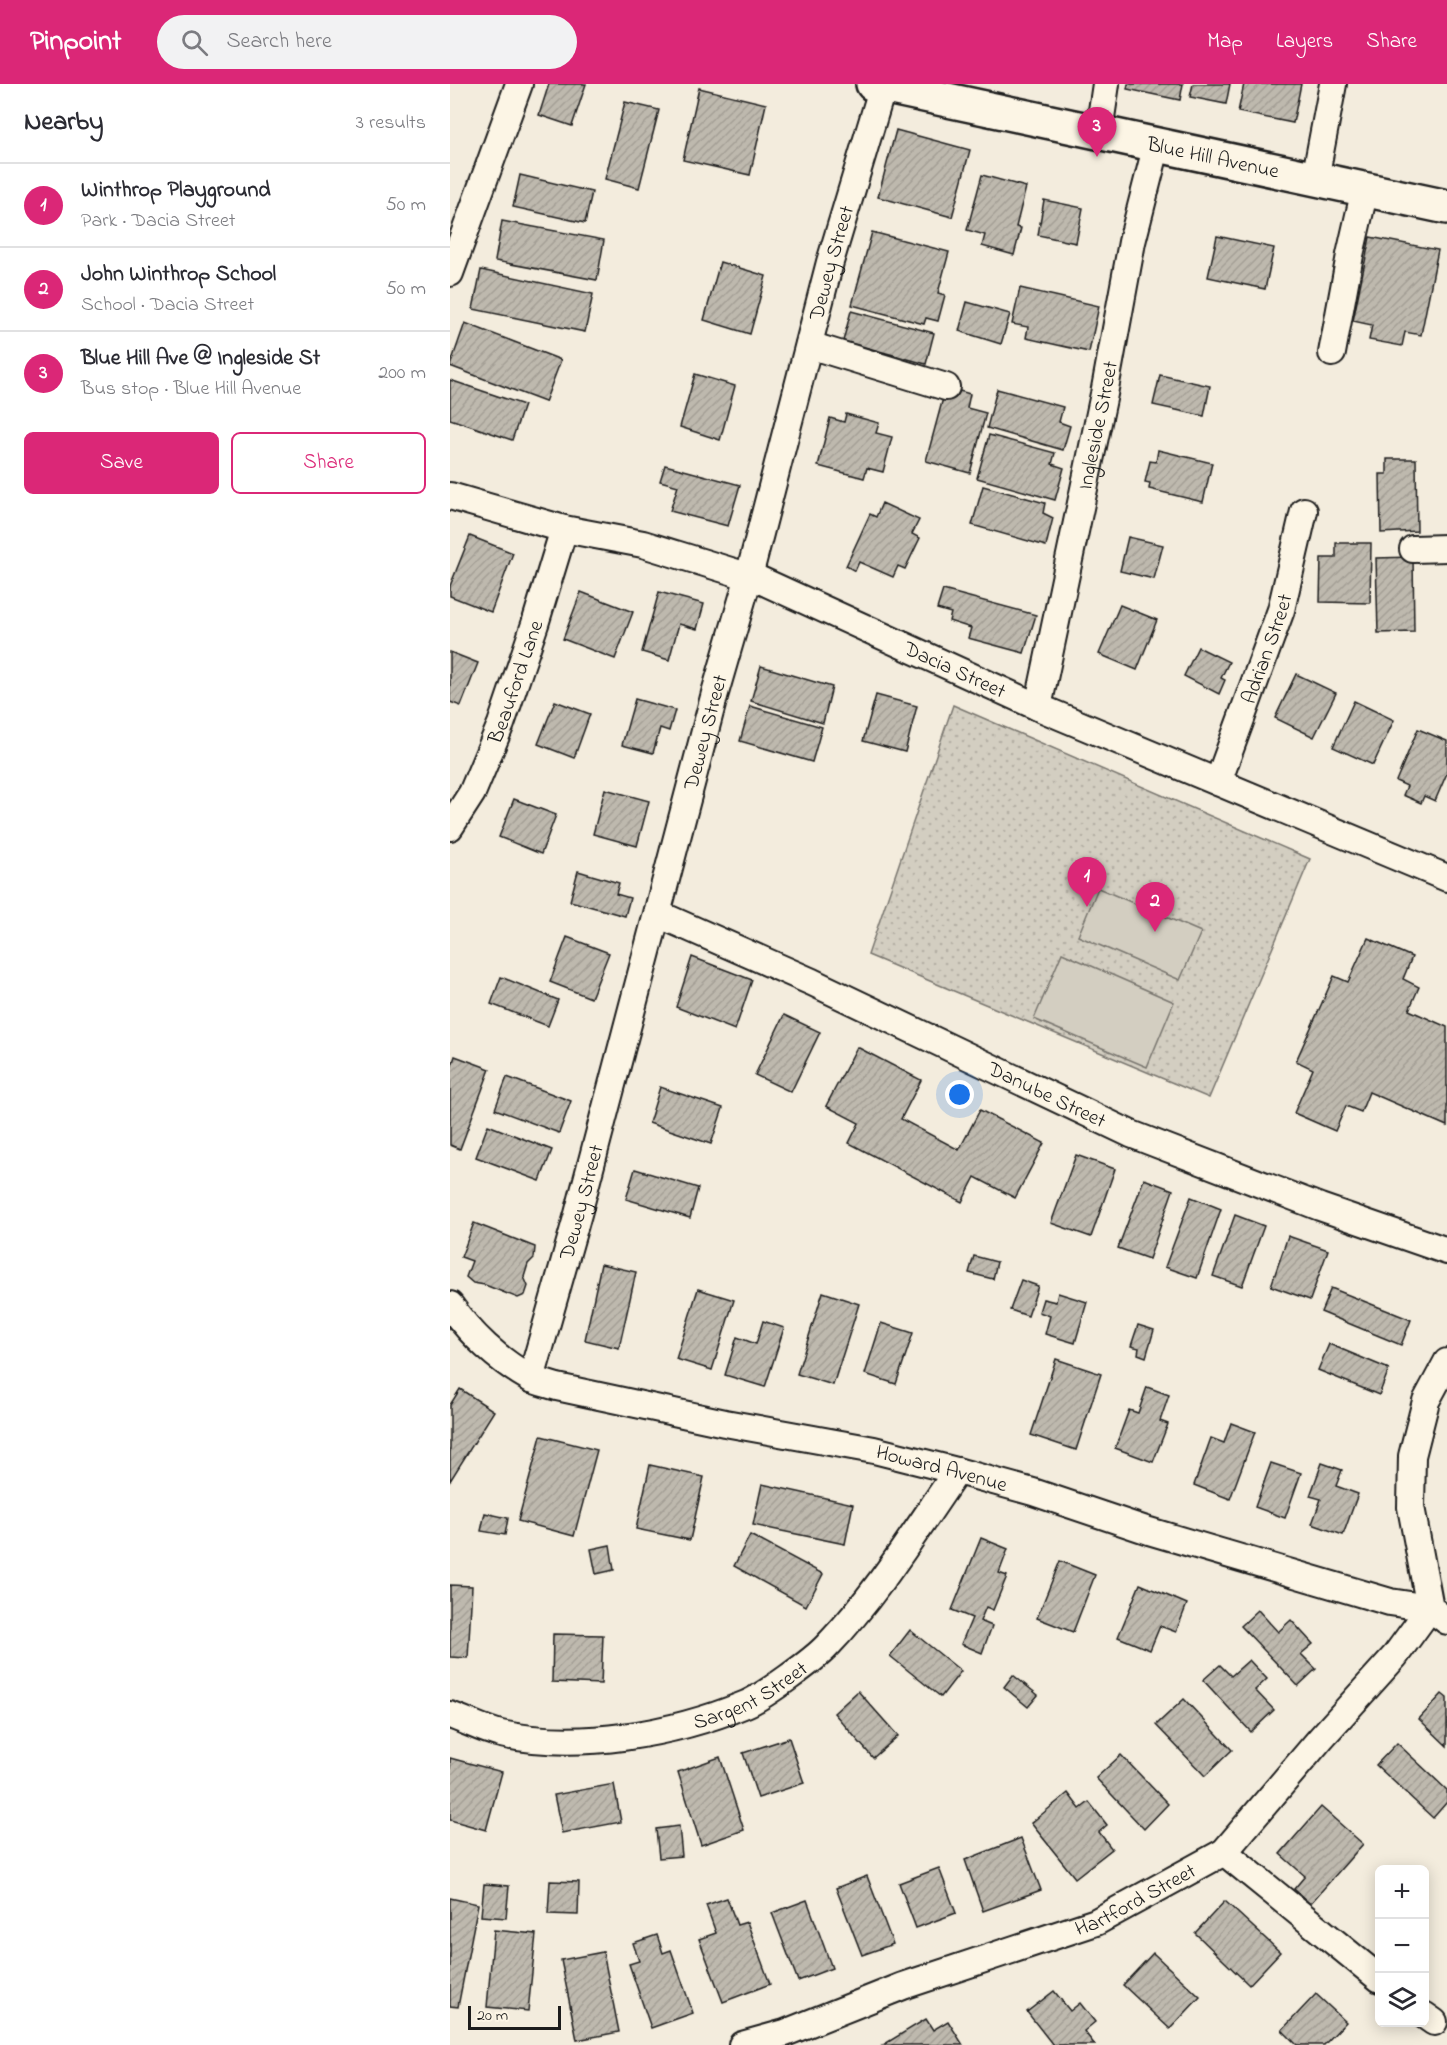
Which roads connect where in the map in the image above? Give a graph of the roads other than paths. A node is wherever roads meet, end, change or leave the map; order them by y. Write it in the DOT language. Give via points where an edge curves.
graph roads {
  1 [pos="519,84"];
  2 [pos="1106,84"];
  3 [pos="1333,84"];
  4 [pos="878,85"];
  5 [pos="1099,131"];
  6 [pos="1157,144"];
  7 [pos="1315,179"];
  8 [pos="1365,189"];
  9 [pos="1447,207"];
  10 [pos="450,273"];
  11 [pos="809,345"];
  12 [pos="1332,353"];
  13 [pos="946,387"];
  14 [pos="450,496"];
  15 [pos="1304,511"];
  16 [pos="564,529"];
  17 [pos="1447,548"];
  18 [pos="1413,549"];
  19 [pos="749,576"];
  20 [pos="1038,707"];
  21 [pos="1218,782"];
  22 [pos="450,827"];
  23 [pos="1447,878"];
  24 [pos="658,914"];
  25 [pos="1447,1251"];
  26 [pos="450,1305"];
  27 [pos="1447,1362"];
  28 [pos="531,1378"];
  29 [pos="957,1471"];
  30 [pos="1438,1614"];
  31 [pos="450,1715"];
  32 [pos="1224,1852"];
  33 [pos="1375,1974"];
  34 [pos="790,2039"];
  35 [pos="742,2045"];
  1 -- 10 [label="street"];
  2 -- 5 [label="street"];
  3 -- 7 [label="street"];
  4 -- 5 [label="main road, Blue Hill Avenue"];
  4 -- 11 [label="street, Dewey Street"];
  5 -- 6 [label="main road, Blue Hill Avenue"];
  6 -- 7 [label="main road, Blue Hill Avenue"];
  6 -- 20 [label="street, Ingleside Street" via="1132,242"];
  7 -- 8 [label="main road, Blue Hill Avenue"];
  8 -- 9 [label="main road, Blue Hill Avenue"];
  8 -- 12 [label="street"];
  11 -- 13 [label="street"];
  11 -- 19 [label="street, Dewey Street"];
  14 -- 16 [label="street, Dacia Street"];
  15 -- 21 [label="street, Adrian Street" via="1281,610"];
  16 -- 19 [label="street, Dacia Street" via="643,544"];
  16 -- 22 [label="street, Beauford Lane" via="501,724 472,793"];
  17 -- 18 [label="street"];
  19 -- 20 [label="street, Dacia Street"];
  19 -- 24 [label="street, Dewey Street"];
  20 -- 21 [label="street, Dacia Street"];
  21 -- 23 [label="street, Dacia Street"];
  24 -- 25 [label="street, Danube Street" via="812,982 1131,1134"];
  24 -- 28 [label="street, Dewey Street"];
  26 -- 28 [label="street, Howard Avenue" via="463,1323 498,1355"];
  27 -- 30 [label="street" via="1426,1401 1412,1456 1411,1507"];
  28 -- 29 [label="street, Howard Avenue" via="557,1387 874,1450"];
  29 -- 30 [label="street, Howard Avenue"];
  29 -- 31 [label="street, Sargent Street" via="872,1592 826,1647 748,1703 693,1723 616,1737 553,1741 500,1734"];
  30 -- 32 [label="street, Hartford Street" via="1321,1738"];
  32 -- 33 [label="street"];
  32 -- 34 [label="street, Hartford Street" via="1096,1922 903,1986"];
  34 -- 35 [label="street, Hartford Street"];
}
